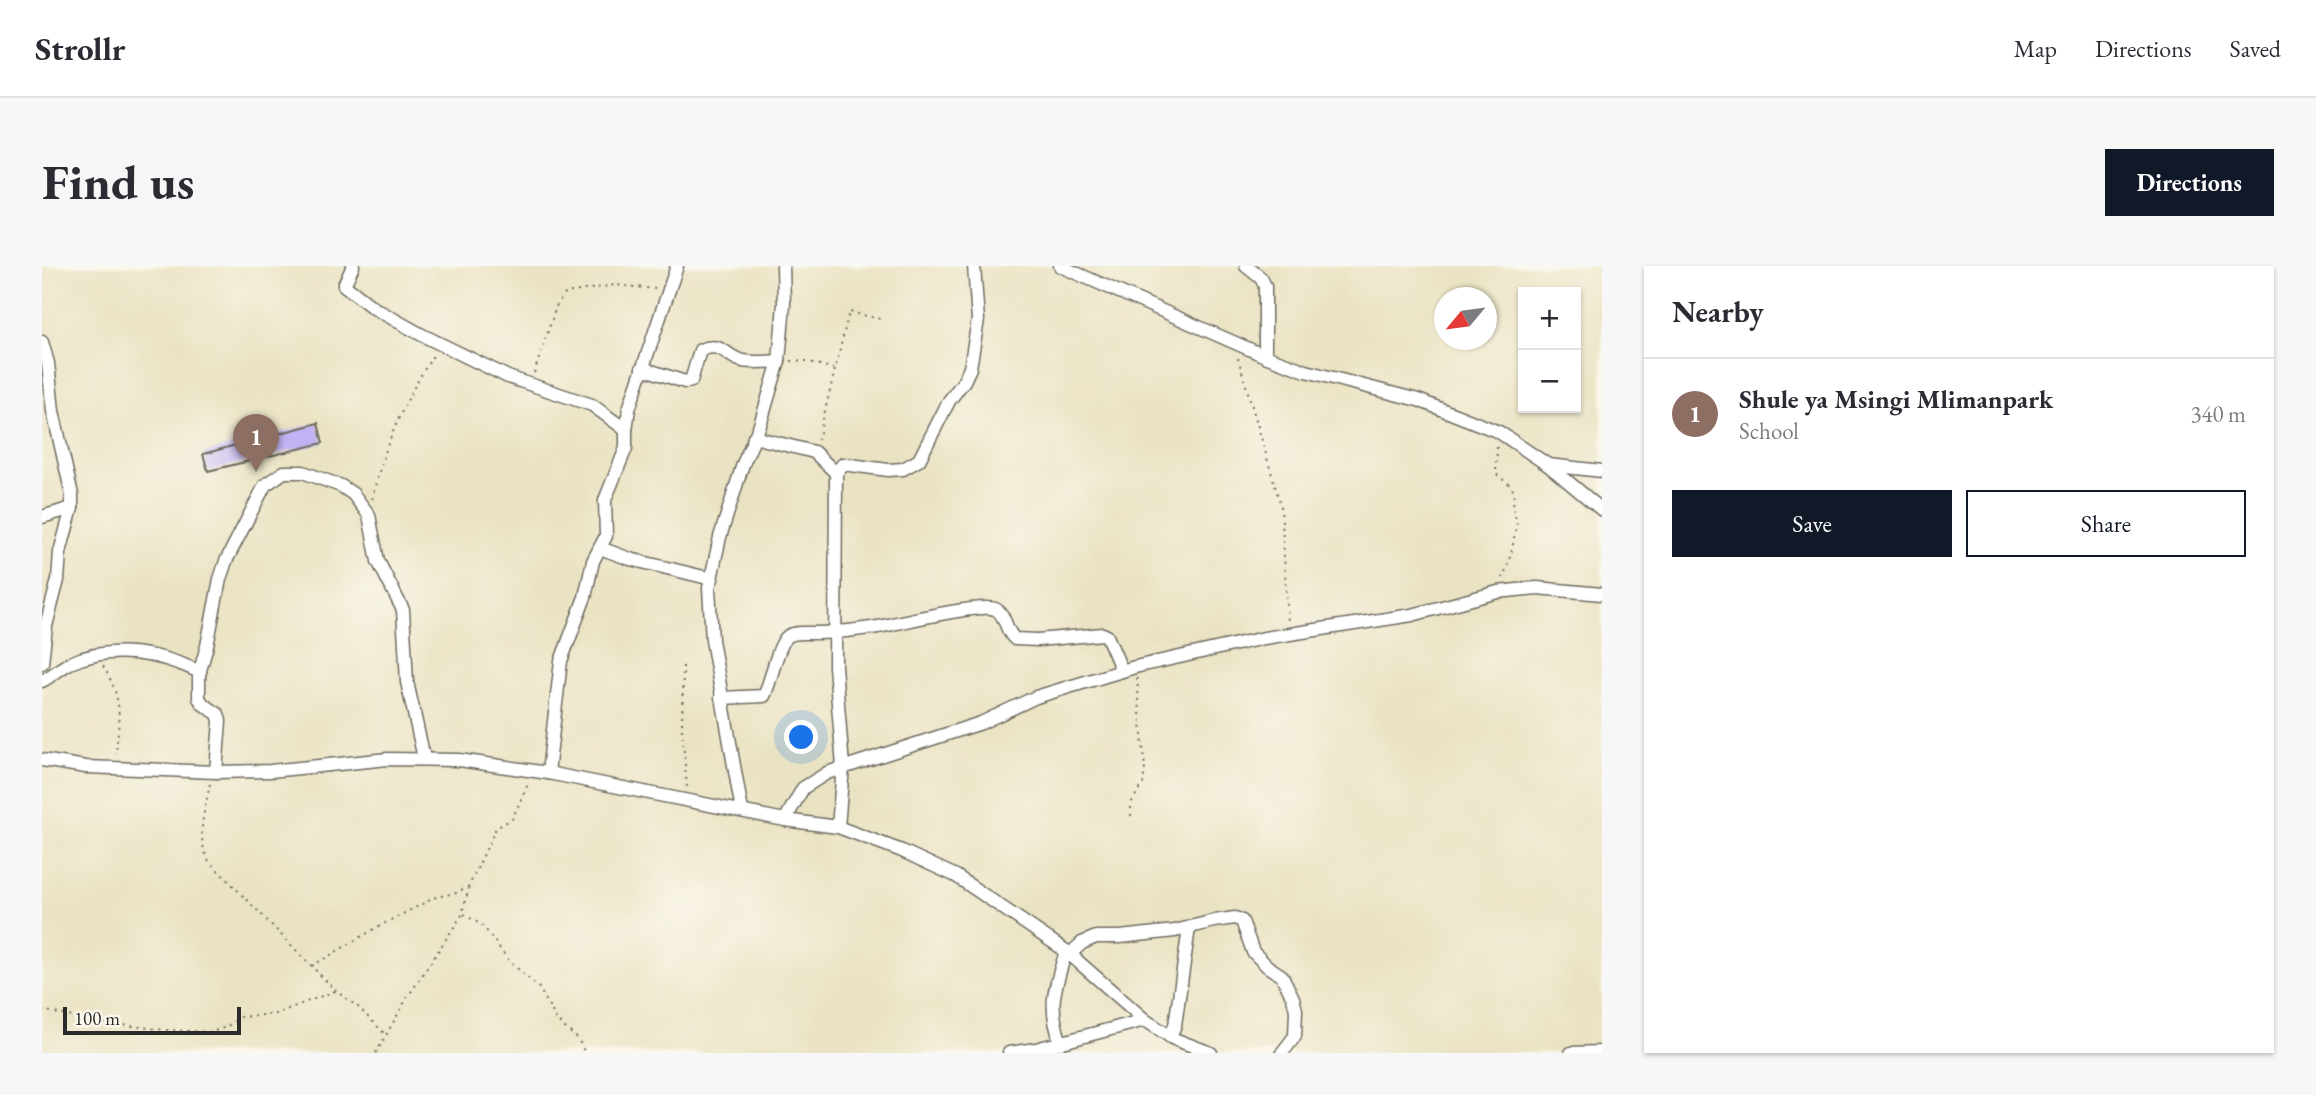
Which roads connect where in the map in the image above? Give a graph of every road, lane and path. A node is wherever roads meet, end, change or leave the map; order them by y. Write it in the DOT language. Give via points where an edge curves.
graph roads {
  1 [pos="353,266"];
  2 [pos="677,266"];
  3 [pos="783,266"];
  4 [pos="974,266"];
  5 [pos="1060,266"];
  6 [pos="1246,266"];
  7 [pos="1078,270"];
  8 [pos="671,284"];
  9 [pos="880,319"];
  10 [pos="42,342"];
  11 [pos="441,344"];
  12 [pos="1234,344"];
  13 [pos="1265,356"];
  14 [pos="779,361"];
  15 [pos="642,368"];
  16 [pos="835,369"];
  17 [pos="530,384"];
  18 [pos="626,430"];
  19 [pos="1499,432"];
  20 [pos="754,438"];
  21 [pos="814,452"];
  22 [pos="1548,465"];
  23 [pos="1602,471"];
  24 [pos="836,473"];
  25 [pos="72,508"];
  26 [pos="1602,510"];
  27 [pos="369,515"];
  28 [pos="42,517"];
  29 [pos="600,548"];
  30 [pos="712,579"];
  31 [pos="1498,592"];
  32 [pos="1602,594"];
  33 [pos="835,634"];
  34 [pos="1288,634"];
  35 [pos="99,655"];
  36 [pos="42,663"];
  37 [pos="683,666"];
  38 [pos="1136,667"];
  39 [pos="1122,671"];
  40 [pos="200,672"];
  41 [pos="42,681"];
  42 [pos="721,698"];
  43 [pos="424,758"];
  44 [pos="42,760"];
  45 [pos="843,767"];
  46 [pos="114,768"];
  47 [pos="534,770"];
  48 [pos="214,772"];
  49 [pos="548,773"];
  50 [pos="689,801"];
  51 [pos="742,811"];
  52 [pos="1131,816"];
  53 [pos="785,820"];
  54 [pos="838,827"];
  55 [pos="469,886"];
  56 [pos="463,914"];
  57 [pos="1189,928"];
  58 [pos="1068,953"];
  59 [pos="311,966"];
  60 [pos="336,991"];
  61 [pos="42,1010"];
  62 [pos="1145,1020"];
  63 [pos="386,1035"];
  64 [pos="1170,1037"];
  65 [pos="1061,1043"];
  66 [pos="1602,1052"];
  67 [pos="376,1053"];
  68 [pos="585,1053"];
  69 [pos="1009,1053"];
  70 [pos="1210,1053"];
  71 [pos="1282,1053"];
  72 [pos="1571,1053"];
  1 -- 11 [label="street" via="345,287"];
  2 -- 8 [label="street"];
  3 -- 14 [label="street"];
  4 -- 24 [label="street" via="978,320 970,368 919,460 903,469 888,470 843,464"];
  5 -- 7 [label="street"];
  6 -- 13 [label="street" via="1265,286"];
  7 -- 12 [label="street"];
  8 -- 15 [label="street"];
  8 -- 17 [label="path" via="651,290 615,285 566,293 559,299"];
  9 -- 16 [label="path" via="849,312"];
  10 -- 25 [label="street"];
  11 -- 17 [label="street"];
  11 -- 27 [label="path" via="393,429"];
  12 -- 13 [label="street"];
  12 -- 34 [label="path" via="1281,506"];
  13 -- 19 [label="street" via="1306,372 1418,400"];
  14 -- 15 [label="street" via="740,360 723,349 707,348 699,351 691,381"];
  14 -- 16 [label="path" via="807,361"];
  14 -- 20 [label="street"];
  15 -- 18 [label="street"];
  16 -- 21 [label="path"];
  17 -- 18 [label="street" via="592,405"];
  18 -- 29 [label="street" via="623,460 606,500 607,527"];
  19 -- 22 [label="street"];
  19 -- 31 [label="path" via="1496,474 1514,492 1517,522"];
  20 -- 21 [label="street"];
  20 -- 30 [label="street" via="720,537"];
  21 -- 24 [label="street"];
  22 -- 23 [label="street"];
  22 -- 26 [label="street"];
  24 -- 33 [label="street"];
  25 -- 28 [label="street"];
  25 -- 36 [label="street"];
  27 -- 40 [label="street" via="341,486 303,472 284,472 265,485 223,570"];
  27 -- 43 [label="street" via="378,561 403,611 407,682"];
  29 -- 30 [label="street"];
  29 -- 49 [label="street" via="561,661"];
  30 -- 42 [label="street" via="710,621"];
  31 -- 32 [label="street" via="1537,588"];
  31 -- 34 [label="street" via="1412,615"];
  33 -- 39 [label="street" via="995,608 1015,639 1103,634"];
  33 -- 42 [label="street" via="789,635 764,696"];
  33 -- 45 [label="street"];
  34 -- 38 [label="street"];
  35 -- 40 [label="street" via="160,656"];
  35 -- 41 [label="street" via="73,662"];
  35 -- 46 [label="path" via="120,709"];
  37 -- 50 [label="path" via="682,729"];
  38 -- 39 [label="street"];
  38 -- 52 [label="path" via="1145,768 1143,784 1131,803"];
  39 -- 45 [label="street"];
  40 -- 48 [label="street" via="200,698 220,721"];
  42 -- 51 [label="street"];
  43 -- 47 [label="street"];
  43 -- 48 [label="street" via="270,772"];
  44 -- 46 [label="street"];
  45 -- 53 [label="street" via="803,788"];
  45 -- 54 [label="street"];
  46 -- 48 [label="street"];
  47 -- 49 [label="street"];
  47 -- 55 [label="path" via="512,819 496,828"];
  48 -- 59 [label="path" via="202,824 205,854"];
  49 -- 50 [label="street"];
  50 -- 51 [label="street"];
  51 -- 53 [label="street"];
  53 -- 54 [label="street"];
  54 -- 58 [label="street" via="956,876"];
  55 -- 56 [label="path"];
  55 -- 59 [label="path" via="436,897"];
  56 -- 63 [label="path"];
  56 -- 68 [label="path" via="484,926 510,962 539,988 558,1022 578,1039"];
  57 -- 58 [label="street" via="1096,937"];
  57 -- 64 [label="street"];
  57 -- 71 [label="street" via="1235,918 1242,921 1252,952 1282,976 1293,998 1295,1036"];
  58 -- 62 [label="street"];
  58 -- 65 [label="street" via="1053,1006"];
  59 -- 60 [label="path"];
  60 -- 61 [label="path" via="275,1014 240,1017 211,1032 89,1021"];
  60 -- 63 [label="path"];
  62 -- 64 [label="street"];
  62 -- 65 [label="street"];
  63 -- 67 [label="path"];
  64 -- 70 [label="street"];
  65 -- 69 [label="street"];
  66 -- 72 [label="street"];
}
